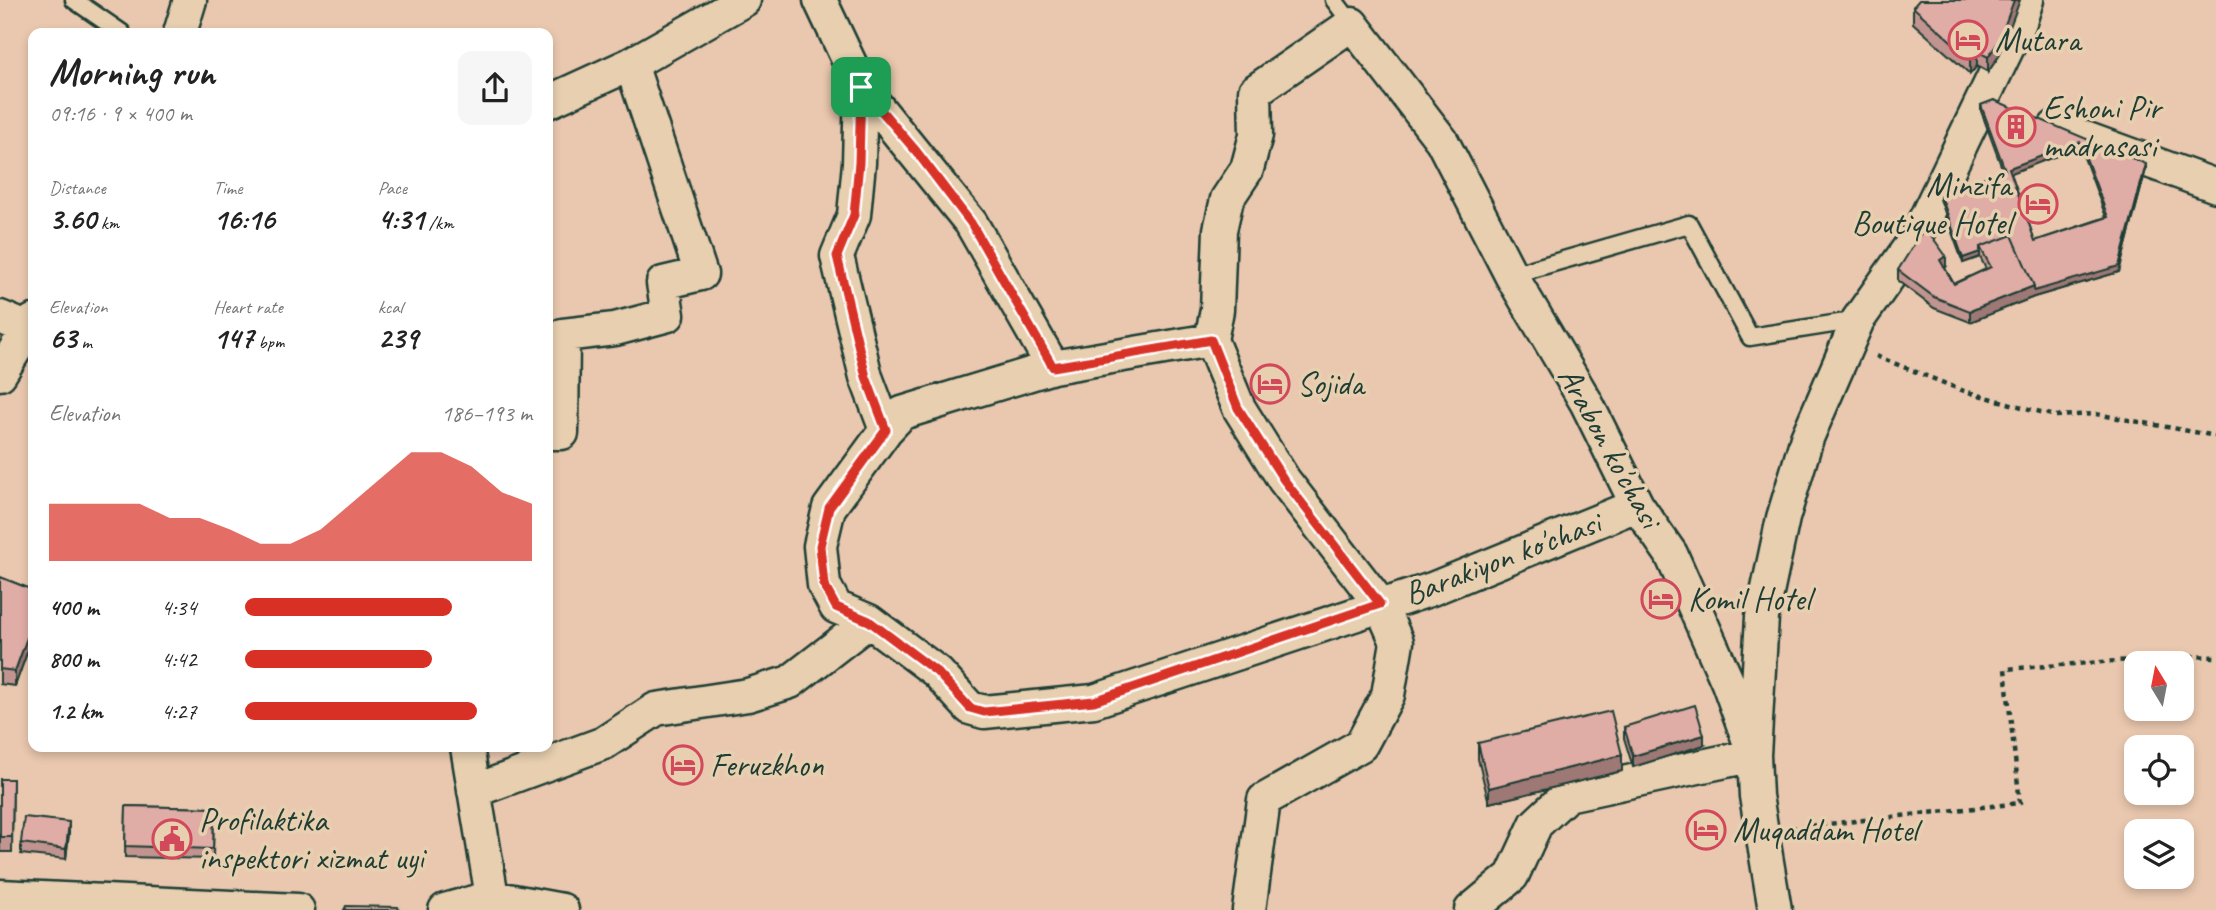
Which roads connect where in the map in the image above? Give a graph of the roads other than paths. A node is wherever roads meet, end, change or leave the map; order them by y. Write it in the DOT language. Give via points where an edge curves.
graph roads {
  1 [pos="74,0"];
  2 [pos="190,0"];
  3 [pos="744,0"];
  4 [pos="820,0"];
  5 [pos="2027,0"];
  6 [pos="1343,12"];
  7 [pos="115,28"];
  8 [pos="182,28"];
  9 [pos="631,64"];
  10 [pos="861,87"];
  11 [pos="553,100"];
  12 [pos="2006,107"];
  13 [pos="2216,186"];
  14 [pos="1511,275"];
  15 [pos="0,317"];
  16 [pos="28,324"];
  17 [pos="28,330"];
  18 [pos="1853,332"];
  19 [pos="1211,340"];
  20 [pos="1053,367"];
  21 [pos="0,374"];
  22 [pos="886,430"];
  23 [pos="553,433"];
  24 [pos="1637,505"];
  25 [pos="1380,604"];
  26 [pos="869,621"];
  27 [pos="468,752"];
  28 [pos="1754,755"];
  29 [pos="474,791"];
  30 [pos="0,896"];
  31 [pos="492,897"];
  32 [pos="298,910"];
  33 [pos="446,910"];
  34 [pos="562,910"];
  35 [pos="1249,910"];
  36 [pos="1471,910"];
  37 [pos="1775,910"];
  1 -- 7 [label="lane"];
  2 -- 8 [label="street"];
  3 -- 9 [label="street"];
  4 -- 10 [label="street"];
  5 -- 12 [label="street"];
  6 -- 14 [label="street, Arabon ko'chasi" via="1441,141"];
  6 -- 19 [label="street" via="1255,92 1256,135 1247,169 1227,199 1220,230 1217,310"];
  9 -- 11 [label="street"];
  9 -- 23 [label="street" via="701,274 663,283 668,315 615,329 563,335 562,433"];
  10 -- 20 [label="street" via="971,223"];
  10 -- 22 [label="street" via="854,215 837,256 866,377"];
  12 -- 13 [label="street"];
  12 -- 18 [label="street"];
  14 -- 18 [label="lane" via="1689,225 1750,337"];
  14 -- 24 [label="street, Arabon ko'chasi" via="1586,402"];
  15 -- 16 [label="street"];
  17 -- 21 [label="street"];
  18 -- 28 [label="street" via="1807,438 1780,530 1762,617"];
  19 -- 20 [label="street, Barakiyon ko'chasi"];
  19 -- 25 [label="street" via="1238,408 1278,470"];
  20 -- 22 [label="street, Barakiyon ko'chasi" via="902,413"];
  22 -- 26 [label="street, Barakiyon ko'chasi" via="829,508 820,546 824,585 836,607"];
  24 -- 25 [label="street, Barakiyon ko'chasi" via="1432,589"];
  24 -- 28 [label="street, Arabon ko'chasi" via="1671,554"];
  25 -- 26 [label="street, Barakiyon ko'chasi" via="1094,701 984,712 970,708 937,672"];
  25 -- 35 [label="street" via="1397,642 1388,695 1361,745 1264,800"];
  26 -- 29 [label="street" via="790,682 748,695 656,709 604,743"];
  27 -- 29 [label="street"];
  28 -- 36 [label="street" via="1567,795 1536,824 1512,876"];
  28 -- 37 [label="street, Arabon ko'chasi"];
  29 -- 31 [label="street"];
  30 -- 32 [label="street"];
  31 -- 33 [label="street"];
  31 -- 34 [label="street"];
}
